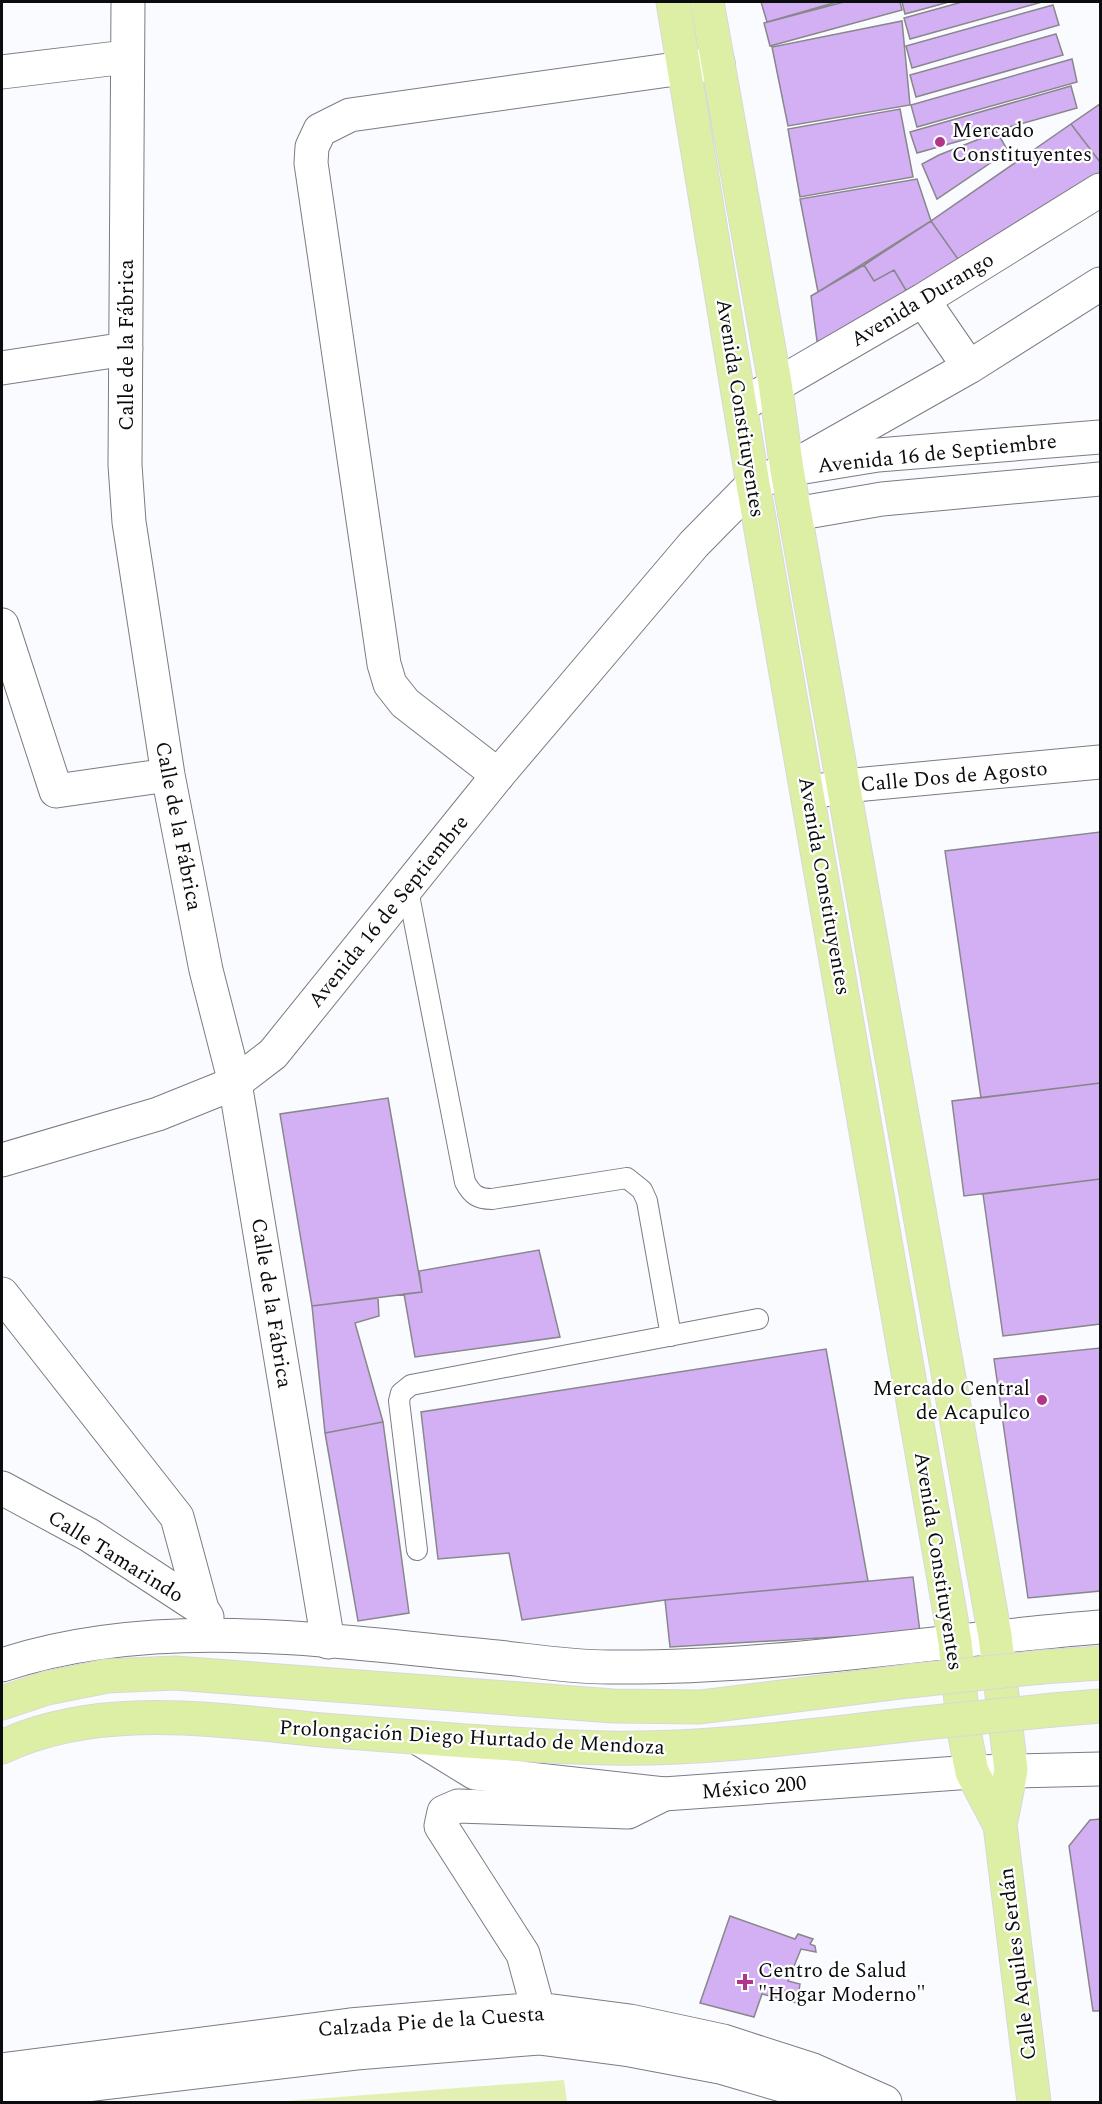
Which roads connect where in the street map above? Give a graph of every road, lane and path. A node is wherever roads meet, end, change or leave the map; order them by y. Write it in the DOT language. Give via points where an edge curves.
graph roads {
  1 [pos="128,2"];
  2 [pos="673,2"];
  3 [pos="707,2"];
  4 [pos="126,57"];
  5 [pos="718,63"];
  6 [pos="685,68"];
  7 [pos="2,72"];
  8 [pos="1101,190"];
  9 [pos="1101,284"];
  10 [pos="923,300"];
  11 [pos="126,349"];
  12 [pos="969,367"];
  13 [pos="2,368"];
  14 [pos="776,384"];
  15 [pos="742,405"];
  16 [pos="1101,437"];
  17 [pos="788,470"];
  18 [pos="1101,478"];
  19 [pos="753,484"];
  20 [pos="795,514"];
  21 [pos="760,521"];
  22 [pos="694,544"];
  23 [pos="2,625"];
  24 [pos="1101,762"];
  25 [pos="168,775"];
  26 [pos="498,775"];
  27 [pos="844,786"];
  28 [pos="809,793"];
  29 [pos="407,885"];
  30 [pos="236,1083"];
  31 [pos="2,1160"];
  32 [pos="2,1294"];
  33 [pos="758,1319"];
  34 [pos="671,1336"];
  35 [pos="2,1488"];
  36 [pos="417,1550"];
  37 [pos="202,1609"];
  38 [pos="1101,1627"];
  39 [pos="995,1636"];
  40 [pos="219,1637"];
  41 [pos="328,1642"];
  42 [pos="955,1642"];
  43 [pos="1101,1663"];
  44 [pos="2,1665"];
  45 [pos="2,1703"];
  46 [pos="1101,1706"];
  47 [pos="418,1738"];
  48 [pos="2,1747"];
  49 [pos="1101,1769"];
  50 [pos="1011,1770"];
  51 [pos="972,1772"];
  52 [pos="664,1794"];
  53 [pos="1000,1825"];
  54 [pos="538,2023"];
  55 [pos="2,2070"];
  56 [pos="2,2095"];
  57 [pos="830,2103"];
  58 [pos="885,2103"];
  59 [pos="1034,2103"];
  1 -- 4 [label="street, Calle de la Fábrica"];
  2 -- 6 [label="main road, Avenida Constituyentes"];
  3 -- 5 [label="main road, Avenida Constituyentes"];
  4 -- 7 [label="street"];
  4 -- 11 [label="street, Calle de la Fábrica"];
  5 -- 6 [label="street"];
  5 -- 14 [label="main road, Avenida Constituyentes"];
  6 -- 15 [label="main road, Avenida Constituyentes"];
  6 -- 26 [label="street" via="350,115 320,130 312,147 310,163 384,664 390,684 405,703"];
  8 -- 10 [label="street, Avenida Durango"];
  9 -- 12 [label="street"];
  10 -- 12 [label="street"];
  10 -- 14 [label="street, Avenida Durango"];
  11 -- 13 [label="street"];
  11 -- 25 [label="street, Calle de la Fábrica" via="125,465 129,522"];
  12 -- 17 [label="street"];
  14 -- 15 [label="street, Avenida Durango"];
  14 -- 17 [label="main road, Avenida Constituyentes"];
  15 -- 19 [label="main road, Avenida Constituyentes"];
  16 -- 17 [label="street, Avenida 16 de Septiembre" via="878,454"];
  17 -- 19 [label="street, Avenida 16 de Septiembre"];
  17 -- 20 [label="main road, Avenida Constituyentes"];
  18 -- 20 [label="street, Avenida 16 de Septiembre" via="882,500"];
  19 -- 21 [label="main road, Avenida Constituyentes"];
  19 -- 22 [label="street, Avenida 16 de Septiembre"];
  20 -- 21 [label="street, Avenida 16 de Septiembre"];
  20 -- 27 [label="main road, Avenida Constituyentes"];
  21 -- 22 [label="street, Avenida 16 de Septiembre"];
  21 -- 28 [label="main road, Avenida Constituyentes"];
  22 -- 26 [label="street, Avenida 16 de Septiembre"];
  23 -- 25 [label="street" via="56,791"];
  24 -- 27 [label="street, Calle Dos de Agosto"];
  25 -- 30 [label="street, Calle de la Fábrica" via="206,970"];
  26 -- 29 [label="street, Avenida 16 de Septiembre"];
  27 -- 28 [label="street, Calle Dos de Agosto"];
  27 -- 39 [label="main road, Avenida Constituyentes"];
  28 -- 42 [label="main road, Avenida Constituyentes"];
  29 -- 30 [label="street, Avenida 16 de Septiembre" via="273,1054"];
  29 -- 34 [label="lane" via="470,1192 480,1199 492,1199 627,1178 634,1181 647,1202"];
  30 -- 31 [label="street, Avenida 16 de Septiembre" via="158,1114"];
  30 -- 41 [label="street, Calle de la Fábrica"];
  32 -- 37 [label="street" via="177,1517"];
  33 -- 34 [label="lane"];
  34 -- 36 [label="lane" via="404,1389 399,1401"];
  35 -- 37 [label="street, Calle Tamarindo" via="89,1535"];
  37 -- 40 [label="street, Calle Tamarindo"];
  38 -- 39 [label="street"];
  39 -- 42 [label="street"];
  39 -- 50 [label="main road, Avenida Constituyentes"];
  40 -- 41 [label="street"];
  40 -- 44 [label="street" via="114,1639 41,1652"];
  41 -- 42 [label="street" via="606,1667 706,1665"];
  42 -- 51 [label="main road, Avenida Constituyentes"];
  43 -- 45 [label="main road, Prolongación Diego Hurtado de Mendoza, bridge" via="909,1681 700,1707 613,1706 175,1673 107,1676 47,1688"];
  46 -- 47 [label="main road, Prolongación Diego Hurtado de Mendoza, bridge" via="703,1748 609,1748"];
  47 -- 48 [label="main road, Prolongación Diego Hurtado de Mendoza" via="160,1716 86,1722"];
  47 -- 52 [label="street, México 200" via="475,1773"];
  49 -- 50 [label="street, México 200"];
  50 -- 51 [label="street, México 200"];
  50 -- 53 [label="main road, Calle Aquiles Serdán"];
  51 -- 52 [label="street, México 200"];
  51 -- 53 [label="main road, Calle Aquiles Serdán"];
  52 -- 54 [label="street" via="628,1812 458,1806 444,1812 441,1826 523,1954"];
  53 -- 59 [label="main road, Calle Aquiles Serdán"];
  54 -- 55 [label="street, Calzada Pie de la Cuesta" via="350,2025"];
  54 -- 56 [label="street, Calzada Pie de la Cuesta" via="367,2052"];
  54 -- 57 [label="street, Calzada Pie de la Cuesta" via="630,2050 720,2067"];
  54 -- 58 [label="street, Calzada Pie de la Cuesta" via="630,2021 723,2041 813,2070"];
}
